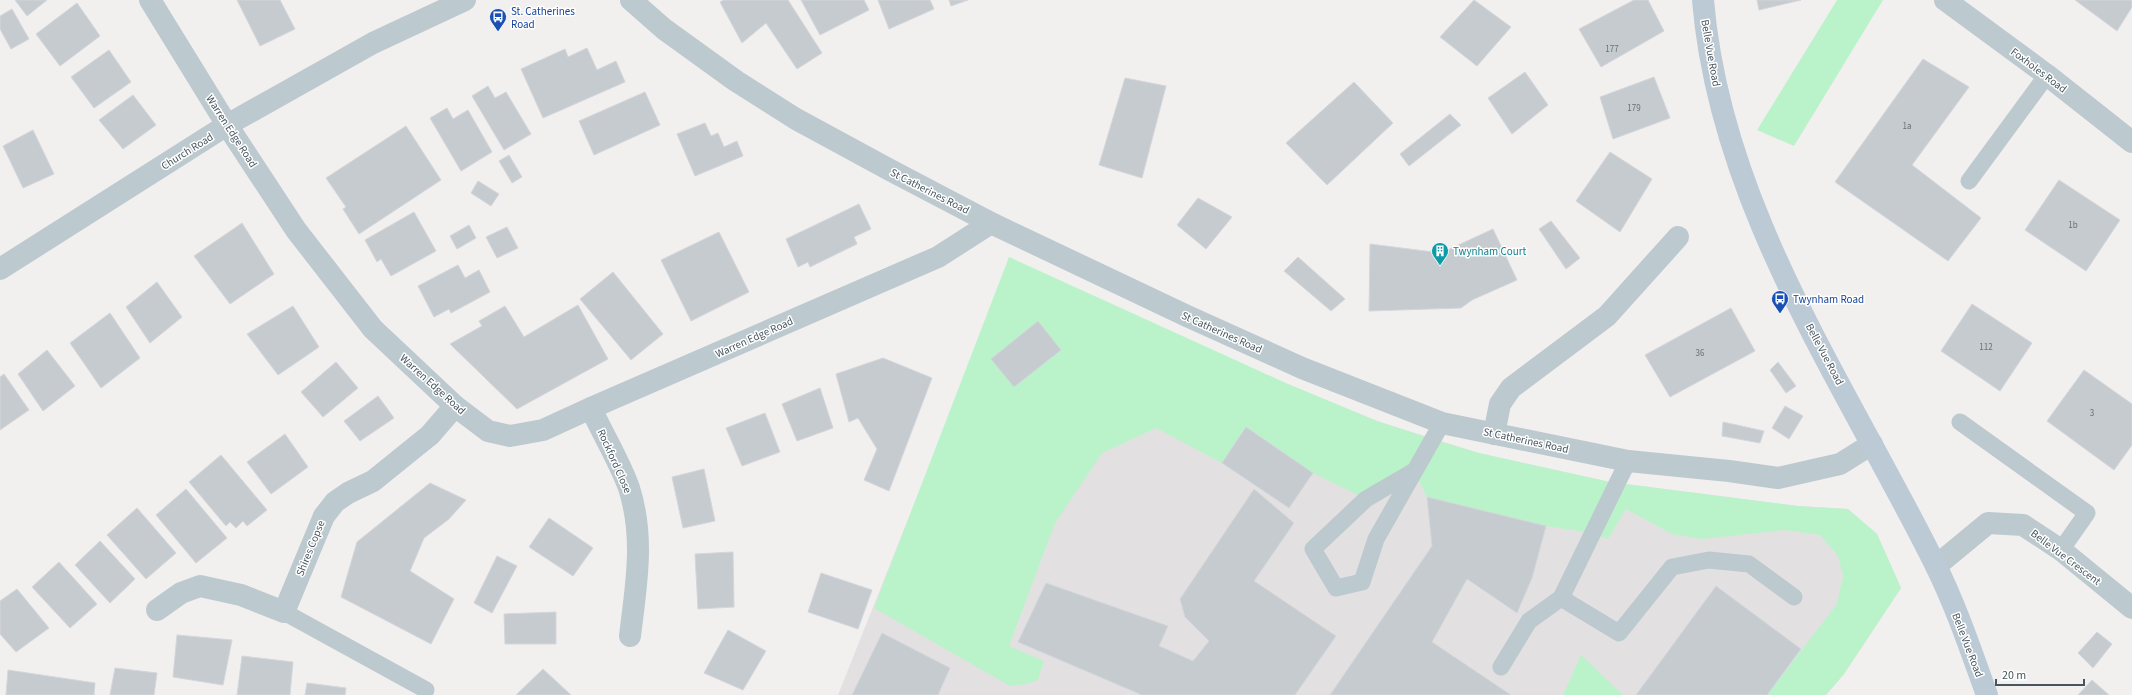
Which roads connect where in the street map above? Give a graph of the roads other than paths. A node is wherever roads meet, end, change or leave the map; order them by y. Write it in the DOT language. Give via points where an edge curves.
graph roads {
  1 [pos="150,0"];
  2 [pos="465,0"];
  3 [pos="631,0"];
  4 [pos="1703,0"];
  5 [pos="1945,0"];
  6 [pos="2047,75"];
  7 [pos="227,125"];
  8 [pos="2132,142"];
  9 [pos="1969,181"];
  10 [pos="991,222"];
  11 [pos="1678,237"];
  12 [pos="0,269"];
  13 [pos="455,406"];
  14 [pos="590,408"];
  15 [pos="1960,422"];
  16 [pos="1442,423"];
  17 [pos="1494,434"];
  18 [pos="1872,444"];
  19 [pos="1628,462"];
  20 [pos="1414,471"];
  21 [pos="2061,550"];
  22 [pos="1936,566"];
  23 [pos="1794,597"];
  24 [pos="1561,598"];
  25 [pos="2132,608"];
  26 [pos="157,610"];
  27 [pos="284,612"];
  28 [pos="630,636"];
  29 [pos="1502,668"];
  30 [pos="426,690"];
  31 [pos="1987,695"];
  1 -- 7 [label="street, Warren Edge Road"];
  2 -- 7 [label="street, Church Road" via="373,43"];
  3 -- 10 [label="street, St Catherines Road" via="694,51 789,115"];
  4 -- 18 [label="main road, Belle Vue Road" via="1723,117 1742,176 1780,270"];
  5 -- 6 [label="street, Foxholes Road"];
  6 -- 8 [label="street, Foxholes Road"];
  6 -- 9 [label="lane"];
  7 -- 12 [label="street, Church Road"];
  7 -- 13 [label="street, Warren Edge Road" via="296,230 374,328"];
  10 -- 14 [label="street, Warren Edge Road" via="938,256"];
  10 -- 16 [label="street, St Catherines Road" via="1194,320 1302,368"];
  11 -- 17 [label="street" via="1607,316 1511,388 1500,404"];
  13 -- 14 [label="street, Warren Edge Road" via="488,430 510,436 544,430"];
  13 -- 27 [label="street, Shires Copse" via="430,435 373,482 348,492 324,516"];
  14 -- 28 [label="street, Rockford Close" via="628,486 635,510 639,539"];
  15 -- 21 [label="lane" via="2087,513"];
  16 -- 17 [label="street, St Catherines Road"];
  16 -- 20 [label="lane"];
  17 -- 19 [label="street, St Catherines Road"];
  18 -- 19 [label="street, St Catherines Road" via="1840,464 1778,478"];
  18 -- 22 [label="main road, Belle Vue Road"];
  19 -- 24 [label="lane"];
  20 -- 20 [label="lane" via="1376,539 1362,582 1336,588 1314,548 1366,500"];
  21 -- 22 [label="street, Belle Vue Crescent" via="2023,524 1988,523"];
  21 -- 25 [label="street, Belle Vue Crescent"];
  22 -- 31 [label="main road, Belle Vue Road"];
  23 -- 24 [label="lane" via="1750,564 1709,560 1672,567 1619,633"];
  24 -- 29 [label="lane" via="1529,621"];
  26 -- 27 [label="street" via="181,593 200,586 242,595"];
  27 -- 30 [label="lane"];
}
